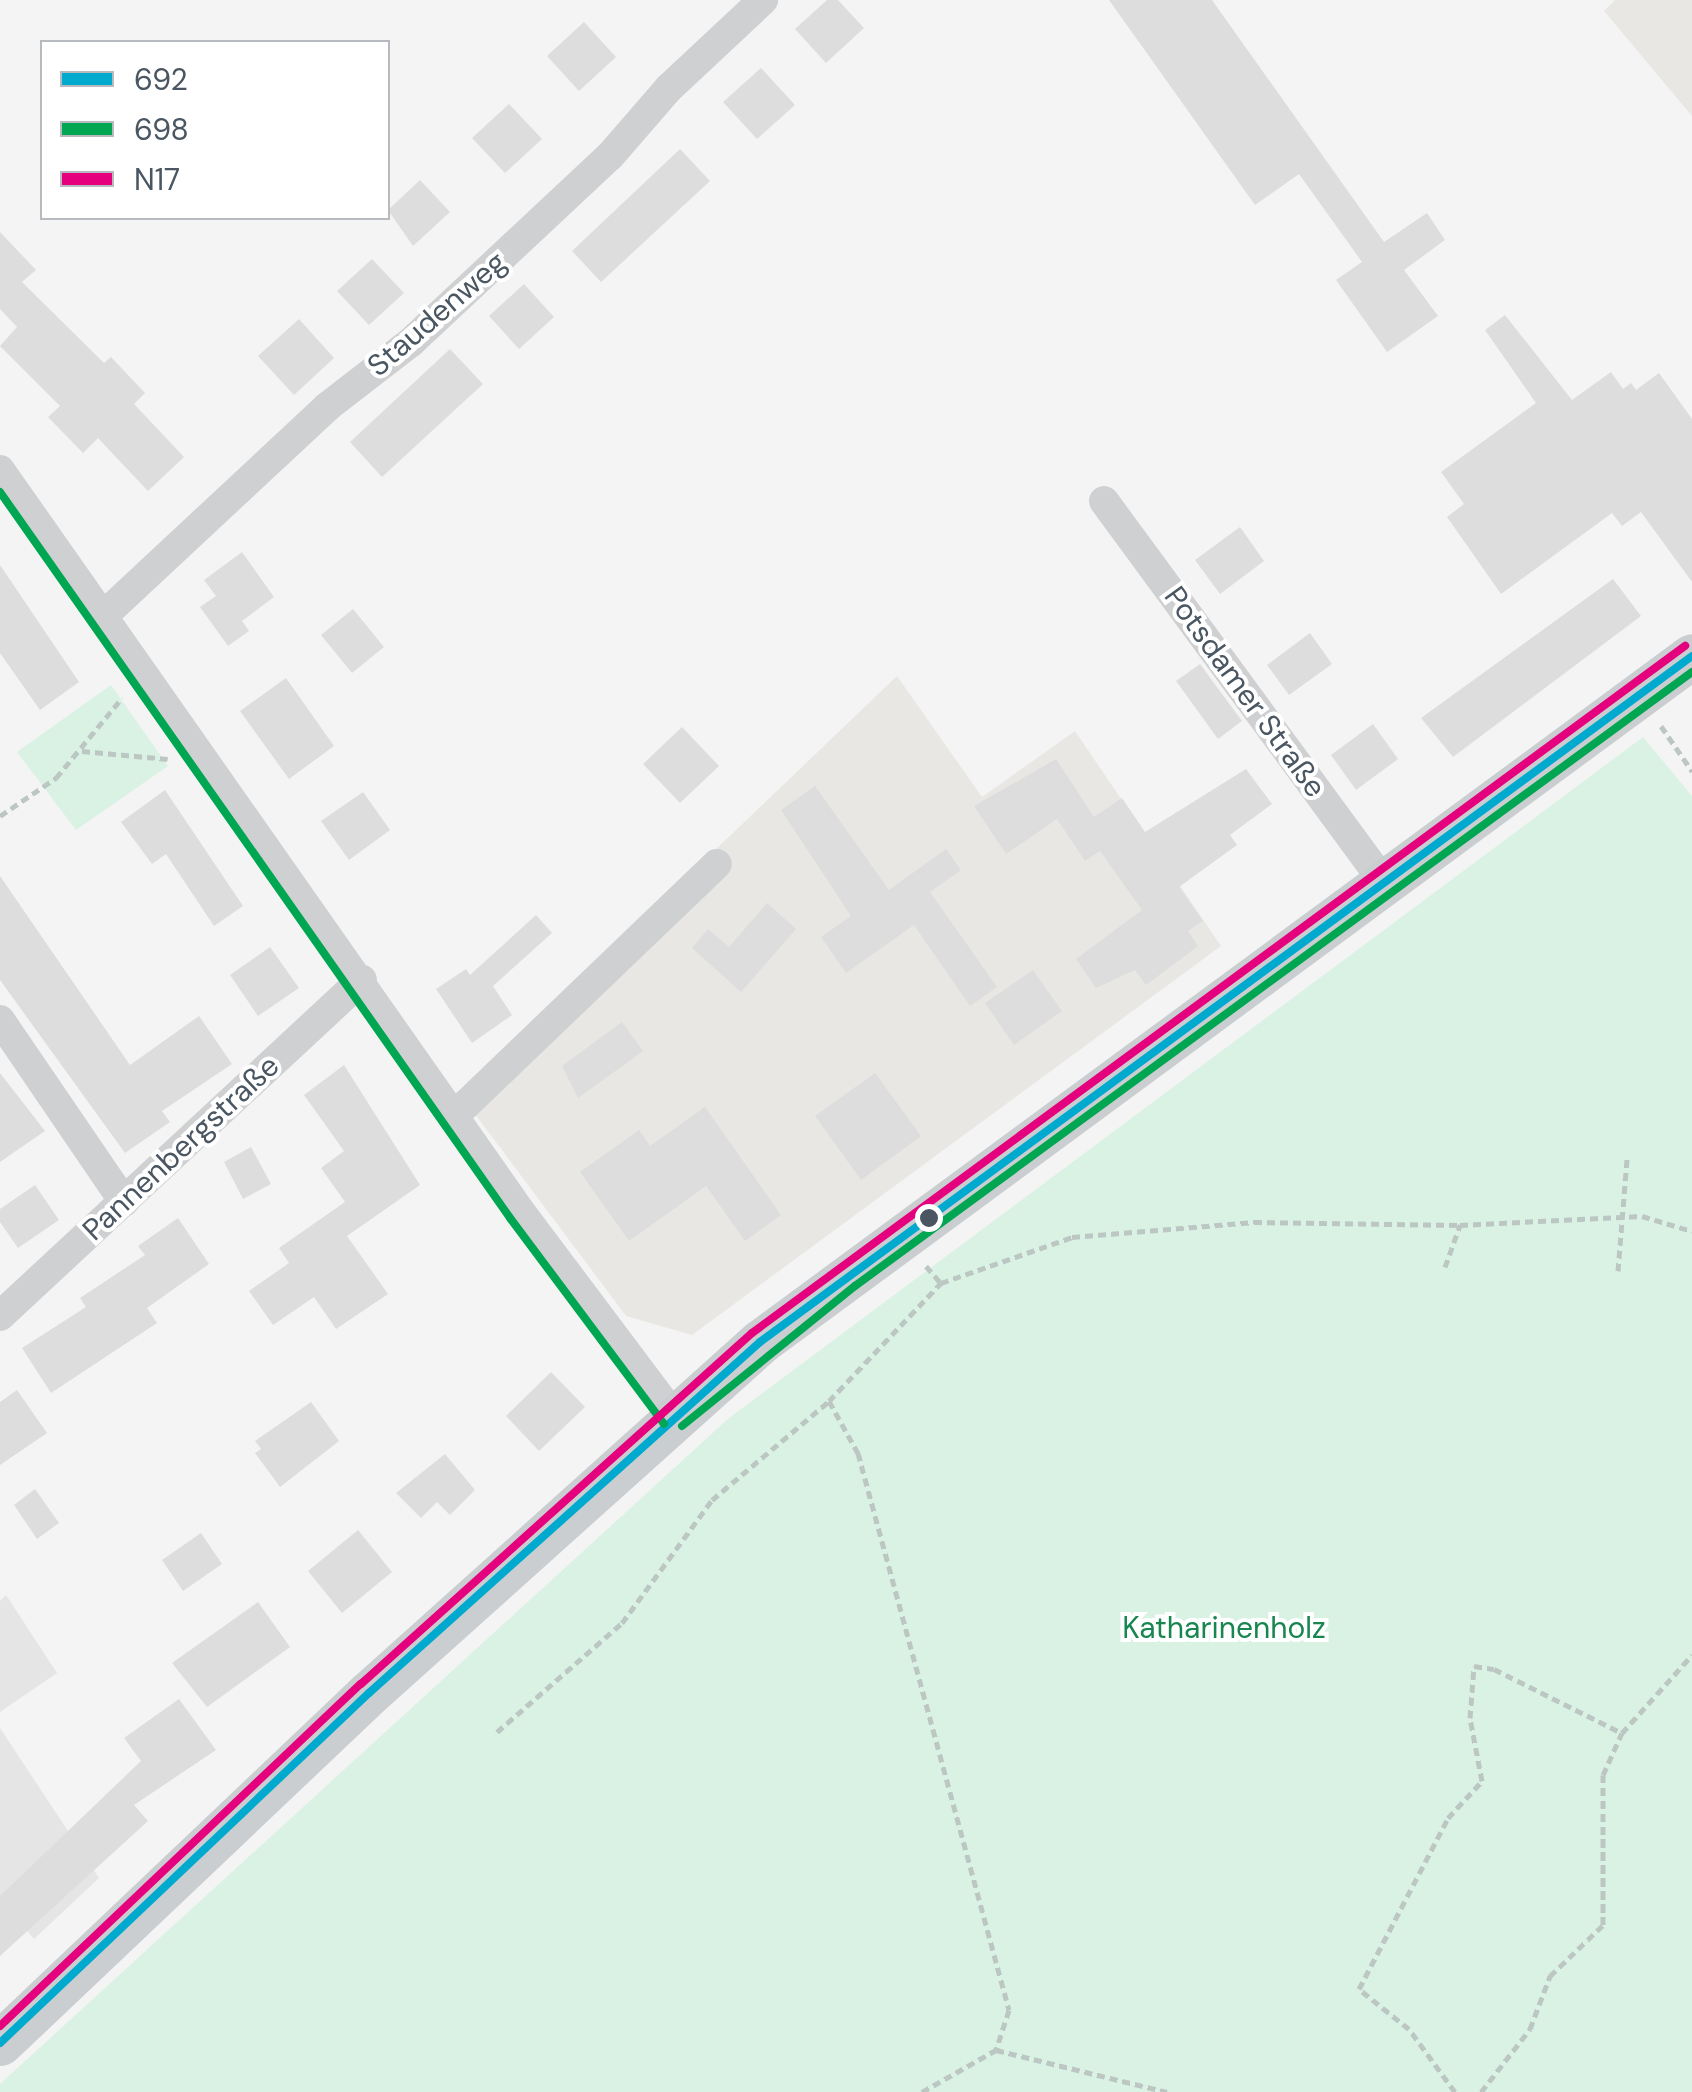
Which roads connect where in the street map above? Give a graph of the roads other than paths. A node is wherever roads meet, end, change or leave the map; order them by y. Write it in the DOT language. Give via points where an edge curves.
graph roads {
  1 [pos="763,0"];
  2 [pos="0,470"];
  3 [pos="1104,501"];
  4 [pos="102,617"];
  5 [pos="1692,656"];
  6 [pos="717,864"];
  7 [pos="1385,884"];
  8 [pos="362,980"];
  9 [pos="0,1020"];
  10 [pos="454,1116"];
  11 [pos="124,1202"];
  12 [pos="0,1316"];
  13 [pos="674,1416"];
  14 [pos="0,2043"];
  1 -- 4 [label="street, Staudenweg" via="454,302 328,407"];
  2 -- 4 [label="street"];
  3 -- 7 [label="street, Potsdamer Straße"];
  4 -- 8 [label="street"];
  5 -- 7 [label="main road"];
  6 -- 10 [label="street"];
  7 -- 13 [label="main road" via="760,1342"];
  8 -- 10 [label="street"];
  8 -- 11 [label="street, Pannenbergstraße"];
  9 -- 11 [label="street"];
  10 -- 13 [label="street"];
  11 -- 12 [label="street, Pannenbergstraße"];
  13 -- 14 [label="main road"];
}
